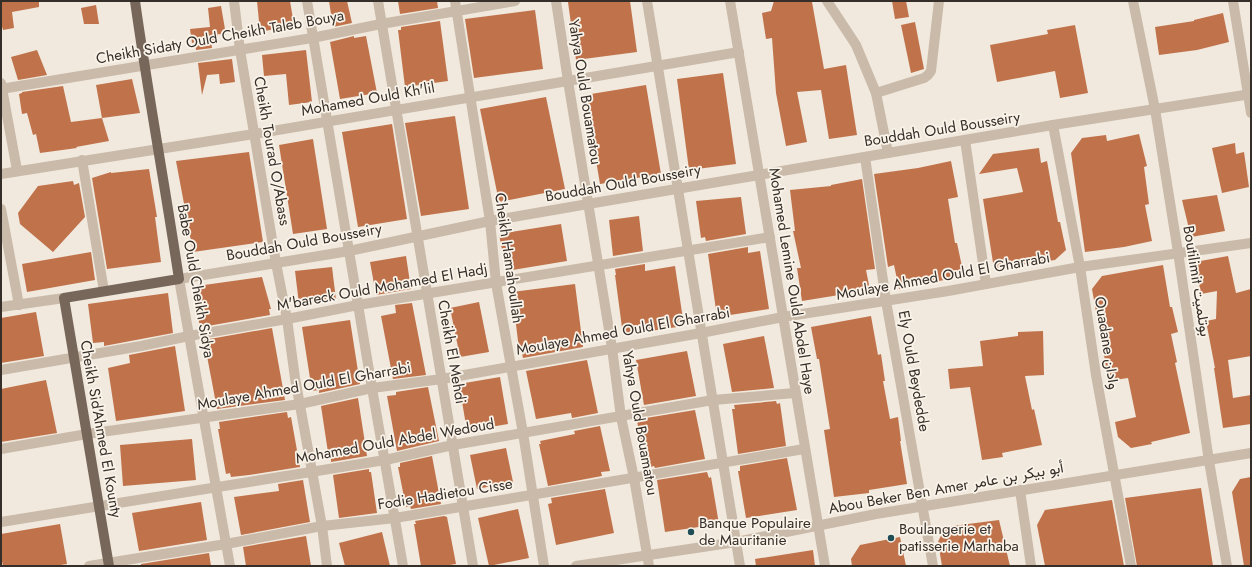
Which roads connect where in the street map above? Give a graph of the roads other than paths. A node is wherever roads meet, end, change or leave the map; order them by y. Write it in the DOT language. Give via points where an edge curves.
graph roads {
  1 [pos="135,1"];
  2 [pos="234,1"];
  3 [pos="306,1"];
  4 [pos="378,1"];
  5 [pos="455,1"];
  6 [pos="515,1"];
  7 [pos="556,1"];
  8 [pos="647,1"];
  9 [pos="730,1"];
  10 [pos="827,1"];
  11 [pos="939,1"];
  12 [pos="1133,1"];
  13 [pos="1233,1"];
  14 [pos="457,11"];
  15 [pos="381,24"];
  16 [pos="312,38"];
  17 [pos="240,50"];
  18 [pos="739,52"];
  19 [pos="144,66"];
  20 [pos="657,66"];
  21 [pos="568,81"];
  22 [pos="1,87"];
  23 [pos="876,93"];
  24 [pos="1249,94"];
  25 [pos="471,97"];
  26 [pos="1155,109"];
  27 [pos="396,110"];
  28 [pos="1251,113"];
  29 [pos="326,122"];
  30 [pos="1053,125"];
  31 [pos="254,134"];
  32 [pos="965,140"];
  33 [pos="159,149"];
  34 [pos="888,153"];
  35 [pos="864,157"];
  36 [pos="82,160"];
  37 [pos="17,170"];
  38 [pos="1,174"];
  39 [pos="760,175"];
  40 [pos="677,189"];
  41 [pos="588,204"];
  42 [pos="1,208"];
  43 [pos="490,221"];
  44 [pos="417,236"];
  45 [pos="770,237"];
  46 [pos="1251,242"];
  47 [pos="349,251"];
  48 [pos="688,252"];
  49 [pos="1178,252"];
  50 [pos="276,263"];
  51 [pos="598,266"];
  52 [pos="1080,267"];
  53 [pos="179,279"];
  54 [pos="496,283"];
  55 [pos="986,284"];
  56 [pos="104,291"];
  57 [pos="427,294"];
  58 [pos="64,298"];
  59 [pos="886,301"];
  60 [pos="19,305"];
  61 [pos="358,305"];
  62 [pos="1,307"];
  63 [pos="783,317"];
  64 [pos="288,319"];
  65 [pos="701,333"];
  66 [pos="189,336"];
  67 [pos="612,348"];
  68 [pos="74,357"];
  69 [pos="510,366"];
  70 [pos="1,370"];
  71 [pos="442,379"];
  72 [pos="372,388"];
  73 [pos="795,393"];
  74 [pos="713,400"];
  75 [pos="300,404"];
  76 [pos="621,417"];
  77 [pos="205,418"];
  78 [pos="523,433"];
  79 [pos="87,434"];
  80 [pos="453,445"];
  81 [pos="1,449"];
  82 [pos="804,449"];
  83 [pos="1251,453"];
  84 [pos="385,460"];
  85 [pos="1209,461"];
  86 [pos="723,463"];
  87 [pos="311,472"];
  88 [pos="1113,475"];
  89 [pos="634,478"];
  90 [pos="216,487"];
  91 [pos="1020,490"];
  92 [pos="532,495"];
  93 [pos="99,506"];
  94 [pos="923,506"];
  95 [pos="463,507"];
  96 [pos="395,518"];
  97 [pos="1,522"];
  98 [pos="322,526"];
  99 [pos="818,526"];
  100 [pos="736,542"];
  101 [pos="226,544"];
  102 [pos="647,555"];
  103 [pos="109,565"];
  104 [pos="89,566"];
  105 [pos="230,566"];
  106 [pos="327,566"];
  107 [pos="403,566"];
  108 [pos="473,566"];
  109 [pos="544,566"];
  110 [pos="576,566"];
  111 [pos="649,566"];
  112 [pos="740,566"];
  113 [pos="825,566"];
  114 [pos="933,566"];
  115 [pos="1031,566"];
  116 [pos="1131,566"];
  117 [pos="1227,566"];
  1 -- 19 [label="main road, Babe Ould Cheikh Sidya"];
  2 -- 17 [label="street, Cheikh Tourad O/Abass"];
  3 -- 16 [label="street"];
  4 -- 15 [label="street, Cheikh El Mehdi"];
  5 -- 14 [label="street, Cheikh Hamahoullah"];
  6 -- 14 [label="street, Cheikh Sidaty Ould Cheikh Taleb Bouya"];
  7 -- 21 [label="street, Yahya Ould Bouamatou"];
  8 -- 20 [label="street"];
  9 -- 18 [label="street, Mohamed Lemine Ould Abdel Haye"];
  10 -- 23 [label="street" via="856,46"];
  11 -- 23 [label="street" via="931,71 924,78"];
  12 -- 26 [label="street, Boutilimit بوتلميت"];
  13 -- 24 [label="street"];
  14 -- 15 [label="street, Cheikh Sidaty Ould Cheikh Taleb Bouya"];
  14 -- 25 [label="street, Cheikh Hamahoullah"];
  15 -- 16 [label="street, Cheikh Sidaty Ould Cheikh Taleb Bouya"];
  15 -- 27 [label="street, Cheikh El Mehdi"];
  16 -- 17 [label="street, Cheikh Sidaty Ould Cheikh Taleb Bouya"];
  16 -- 29 [label="street"];
  17 -- 19 [label="street, Cheikh Sidaty Ould Cheikh Taleb Bouya"];
  17 -- 31 [label="street, Cheikh Tourad O/Abass"];
  18 -- 20 [label="street, Mohamed Ould Kh'lil"];
  18 -- 39 [label="street, Mohamed Lemine Ould Abdel Haye"];
  19 -- 22 [label="street, Cheikh Sidaty Ould Cheikh Taleb Bouya"];
  19 -- 33 [label="main road, Babe Ould Cheikh Sidya"];
  20 -- 21 [label="street, Mohamed Ould Kh'lil"];
  20 -- 40 [label="street"];
  21 -- 25 [label="street, Mohamed Ould Kh'lil"];
  21 -- 41 [label="street, Yahya Ould Bouamatou"];
  22 -- 37 [label="street"];
  23 -- 34 [label="street"];
  24 -- 26 [label="street, Bouddah Ould Bousseiry"];
  24 -- 28 [label="street"];
  25 -- 27 [label="street, Mohamed Ould Kh'lil"];
  25 -- 43 [label="street, Cheikh Hamahoullah"];
  26 -- 30 [label="street, Bouddah Ould Bousseiry"];
  26 -- 49 [label="street, Boutilimit بوتلميت"];
  27 -- 29 [label="street, Mohamed Ould Kh'lil"];
  27 -- 44 [label="street, Cheikh El Mehdi"];
  29 -- 31 [label="street, Mohamed Ould Kh'lil"];
  29 -- 47 [label="street"];
  30 -- 32 [label="street, Bouddah Ould Bousseiry"];
  30 -- 52 [label="street, Ouadane وادان"];
  31 -- 33 [label="street, Mohamed Ould Kh'lil"];
  31 -- 50 [label="street, Cheikh Tourad O/Abass"];
  32 -- 34 [label="street, Bouddah Ould Bousseiry"];
  32 -- 55 [label="street"];
  33 -- 36 [label="street, Mohamed Ould Kh'lil"];
  33 -- 53 [label="main road, Babe Ould Cheikh Sidya"];
  34 -- 35 [label="street, Bouddah Ould Bousseiry"];
  35 -- 39 [label="street, Bouddah Ould Bousseiry"];
  35 -- 59 [label="street, Ely Ould Beydedde"];
  36 -- 37 [label="street, Mohamed Ould Kh'lil"];
  36 -- 56 [label="street"];
  37 -- 38 [label="street, Mohamed Ould Kh'lil"];
  39 -- 40 [label="street, Bouddah Ould Bousseiry"];
  39 -- 45 [label="street, Mohamed Lemine Ould Abdel Haye"];
  40 -- 41 [label="street, Bouddah Ould Bousseiry"];
  40 -- 48 [label="street"];
  41 -- 43 [label="street, Bouddah Ould Bousseiry"];
  41 -- 51 [label="street, Yahya Ould Bouamatou"];
  42 -- 60 [label="street"];
  43 -- 44 [label="street, Bouddah Ould Bousseiry"];
  43 -- 54 [label="street, Cheikh Hamahoullah"];
  44 -- 47 [label="street, Bouddah Ould Bousseiry"];
  44 -- 57 [label="street, Cheikh El Mehdi"];
  45 -- 48 [label="street, M'bareck Ould Mohamed El Hadj"];
  45 -- 63 [label="street, Mohamed Lemine Ould Abdel Haye"];
  46 -- 49 [label="street, Moulaye Ahmed Ould El Gharrabi"];
  47 -- 50 [label="street, Bouddah Ould Bousseiry"];
  47 -- 61 [label="street"];
  48 -- 51 [label="street, M'bareck Ould Mohamed El Hadj"];
  48 -- 65 [label="street"];
  49 -- 52 [label="street, Moulaye Ahmed Ould El Gharrabi"];
  49 -- 85 [label="street, Boutilimit بوتلميت"];
  50 -- 53 [label="street, Bouddah Ould Bousseiry"];
  50 -- 64 [label="street, Cheikh Tourad O/Abass"];
  51 -- 54 [label="street, M'bareck Ould Mohamed El Hadj"];
  51 -- 67 [label="street, Yahya Ould Bouamatou"];
  52 -- 55 [label="street, Moulaye Ahmed Ould El Gharrabi"];
  52 -- 88 [label="street, Ouadane وادان"];
  53 -- 56 [label="main road, Bouddah Ould Bousseiry"];
  53 -- 66 [label="street, Babe Ould Cheikh Sidya"];
  54 -- 57 [label="street, M'bareck Ould Mohamed El Hadj"];
  54 -- 69 [label="street, Cheikh Hamahoullah"];
  55 -- 59 [label="street, Moulaye Ahmed Ould El Gharrabi"];
  56 -- 58 [label="main road, Bouddah Ould Bousseiry"];
  57 -- 61 [label="street, M'bareck Ould Mohamed El Hadj"];
  57 -- 71 [label="street, Cheikh El Mehdi"];
  58 -- 60 [label="street, Bouddah Ould Bousseiry"];
  58 -- 68 [label="main road, Cheikh Sid'Ahmed El Kounty"];
  59 -- 63 [label="street, Moulaye Ahmed Ould El Gharrabi"];
  59 -- 94 [label="street, Ely Ould Beydedde"];
  60 -- 62 [label="street, Bouddah Ould Bousseiry"];
  61 -- 64 [label="street, M'bareck Ould Mohamed El Hadj"];
  61 -- 72 [label="street"];
  63 -- 65 [label="street, Moulaye Ahmed Ould El Gharrabi"];
  63 -- 73 [label="street, Mohamed Lemine Ould Abdel Haye"];
  64 -- 66 [label="street, M'bareck Ould Mohamed El Hadj"];
  64 -- 75 [label="street, Cheikh Tourad O/Abass"];
  65 -- 67 [label="street, Moulaye Ahmed Ould El Gharrabi"];
  65 -- 74 [label="street"];
  66 -- 68 [label="street, M'bareck Ould Mohamed El Hadj"];
  66 -- 77 [label="street, Babe Ould Cheikh Sidya"];
  67 -- 69 [label="street, Moulaye Ahmed Ould El Gharrabi"];
  67 -- 76 [label="street, Yahya Ould Bouamatou"];
  68 -- 70 [label="street, M'bareck Ould Mohamed El Hadj"];
  68 -- 79 [label="main road, Cheikh Sid'Ahmed El Kounty"];
  69 -- 71 [label="street, Moulaye Ahmed Ould El Gharrabi"];
  69 -- 78 [label="street, Cheikh Hamahoullah"];
  71 -- 72 [label="street, Moulaye Ahmed Ould El Gharrabi"];
  71 -- 80 [label="street, Cheikh El Mehdi"];
  72 -- 75 [label="street, Moulaye Ahmed Ould El Gharrabi"];
  72 -- 84 [label="street"];
  73 -- 74 [label="street, Mohamed Ould Abdel Wedoud"];
  73 -- 82 [label="street, Mohamed Lemine Ould Abdel Haye"];
  74 -- 76 [label="street, Mohamed Ould Abdel Wedoud"];
  74 -- 86 [label="street"];
  75 -- 77 [label="street, Moulaye Ahmed Ould El Gharrabi"];
  75 -- 87 [label="street, Cheikh Tourad O/Abass"];
  76 -- 78 [label="street, Mohamed Ould Abdel Wedoud"];
  76 -- 89 [label="street, Yahya Ould Bouamatou"];
  77 -- 79 [label="street, Moulaye Ahmed Ould El Gharrabi"];
  77 -- 90 [label="street, Babe Ould Cheikh Sidya"];
  78 -- 80 [label="street, Mohamed Ould Abdel Wedoud"];
  78 -- 92 [label="street, Cheikh Hamahoullah"];
  79 -- 81 [label="street, Moulaye Ahmed Ould El Gharrabi"];
  79 -- 93 [label="main road, Cheikh Sid'Ahmed El Kounty"];
  80 -- 84 [label="street, Mohamed Ould Abdel Wedoud"];
  80 -- 95 [label="street, Cheikh El Mehdi"];
  82 -- 86 [label="street, Fodie Hadietou Cisse"];
  82 -- 99 [label="street, Mohamed Lemine Ould Abdel Haye"];
  83 -- 85 [label="street, Abou Beker Ben Amer أبو بيكر بن عامر"];
  84 -- 87 [label="street, Mohamed Ould Abdel Wedoud"];
  84 -- 96 [label="street"];
  85 -- 88 [label="street, Abou Beker Ben Amer أبو بيكر بن عامر"];
  85 -- 117 [label="street, Boutilimit بوتلميت"];
  86 -- 89 [label="street, Fodie Hadietou Cisse"];
  86 -- 100 [label="street"];
  87 -- 90 [label="street, Mohamed Ould Abdel Wedoud"];
  87 -- 98 [label="street, Cheikh Tourad O/Abass"];
  88 -- 91 [label="street, Abou Beker Ben Amer أبو بيكر بن عامر"];
  88 -- 116 [label="street, Ouadane وادان"];
  89 -- 92 [label="street, Fodie Hadietou Cisse"];
  89 -- 102 [label="street, Yahya Ould Bouamatou"];
  90 -- 93 [label="street, Mohamed Ould Abdel Wedoud"];
  90 -- 101 [label="street, Babe Ould Cheikh Sidya"];
  91 -- 94 [label="street, Abou Beker Ben Amer أبو بيكر بن عامر"];
  91 -- 115 [label="street"];
  92 -- 95 [label="street, Fodie Hadietou Cisse"];
  92 -- 109 [label="street, Cheikh Hamahoullah"];
  93 -- 97 [label="street, Mohamed Ould Abdel Wedoud"];
  93 -- 103 [label="main road, Cheikh Sid'Ahmed El Kounty"];
  94 -- 99 [label="street, Abou Beker Ben Amer أبو بيكر بن عامر"];
  94 -- 114 [label="street, Ely Ould Beydedde"];
  95 -- 96 [label="street, Fodie Hadietou Cisse"];
  95 -- 108 [label="street, Cheikh El Mehdi"];
  96 -- 98 [label="street, Fodie Hadietou Cisse"];
  96 -- 107 [label="street"];
  98 -- 101 [label="street, Fodie Hadietou Cisse"];
  98 -- 106 [label="street, Cheikh Tourad O/Abass"];
  99 -- 100 [label="street, Abou Beker Ben Amer أبو بيكر بن عامر"];
  99 -- 113 [label="street, Mohamed Lemine Ould Abdel Haye"];
  100 -- 102 [label="street, Abou Beker Ben Amer أبو بيكر بن عامر"];
  100 -- 112 [label="street"];
  101 -- 103 [label="street, Fodie Hadietou Cisse"];
  101 -- 105 [label="street, Babe Ould Cheikh Sidya"];
  102 -- 110 [label="street, Abou Beker Ben Amer أبو بيكر بن عامر"];
  102 -- 111 [label="street, Yahya Ould Bouamatou"];
  103 -- 104 [label="street, Fodie Hadietou Cisse"];
}
